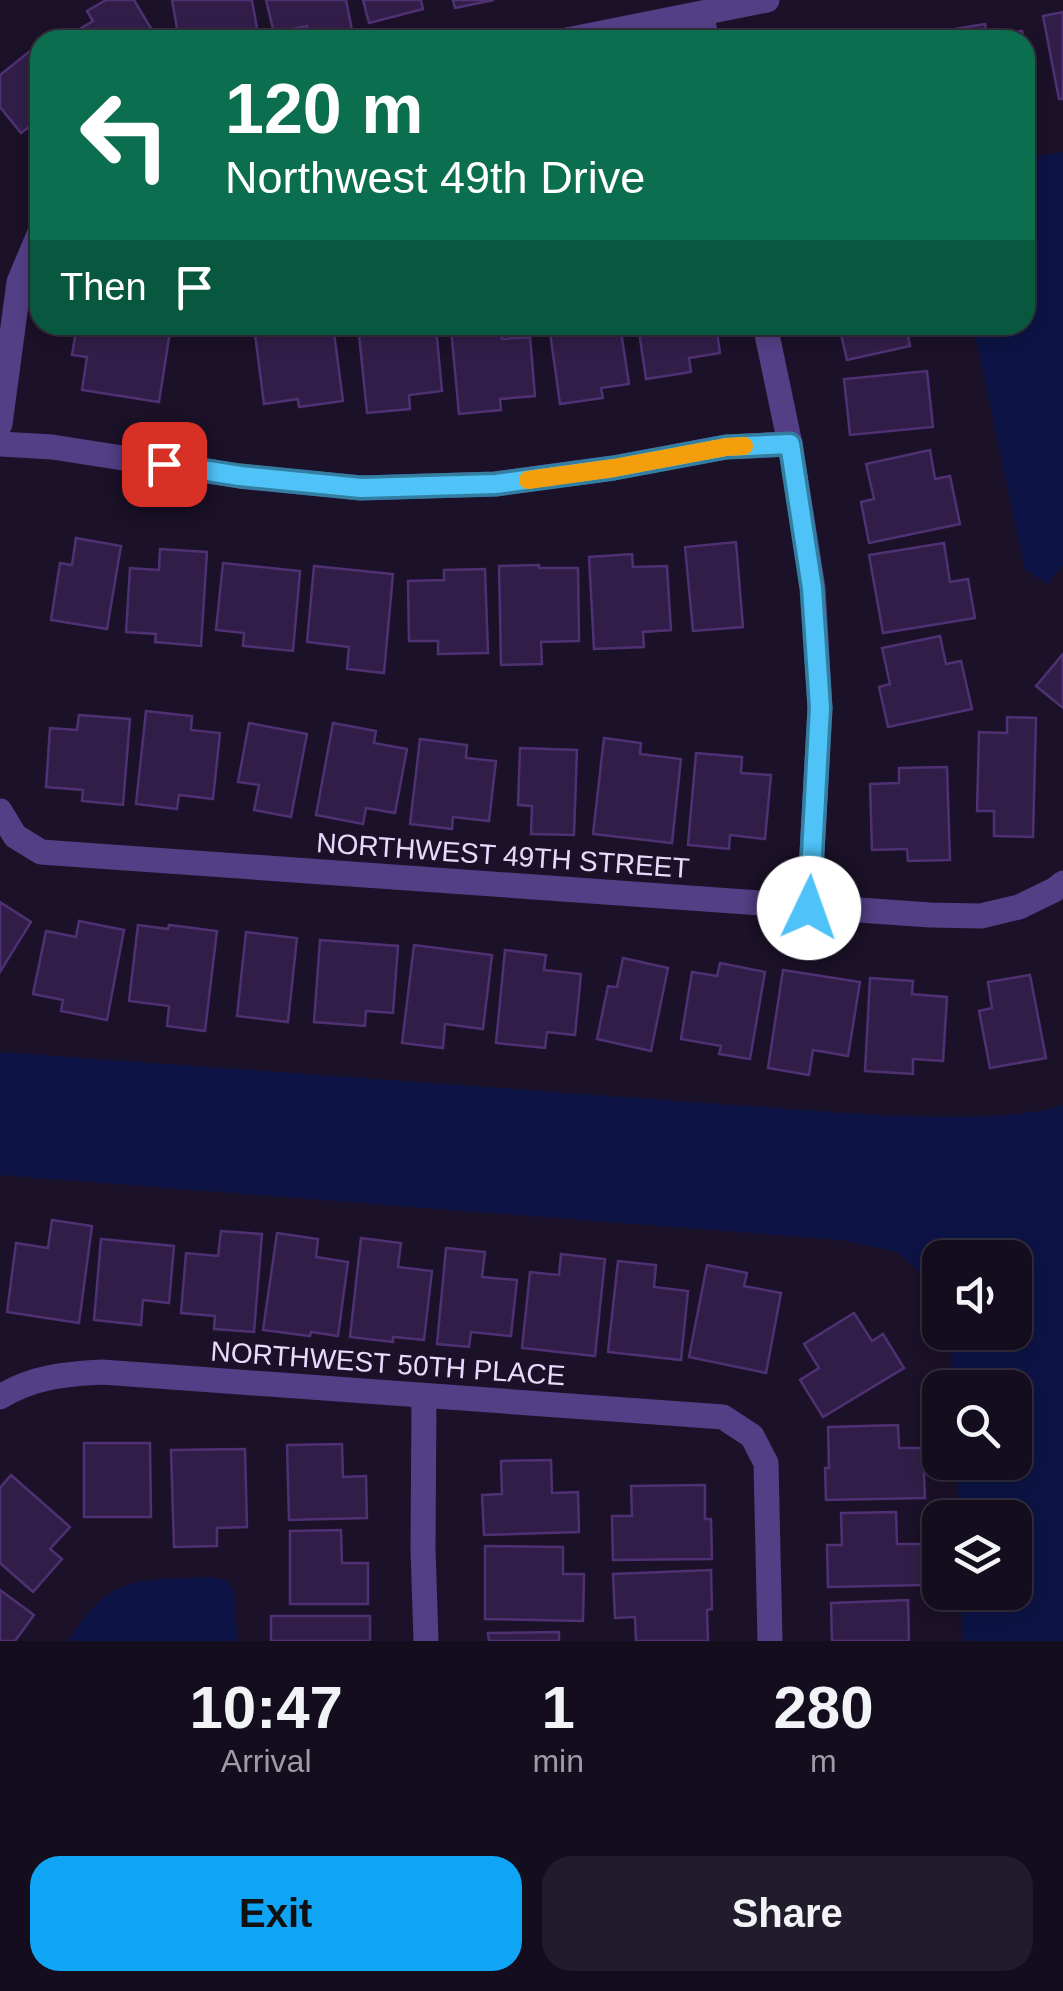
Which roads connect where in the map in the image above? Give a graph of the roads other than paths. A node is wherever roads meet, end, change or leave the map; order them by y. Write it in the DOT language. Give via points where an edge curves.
graph roads {
  1 [pos="767,0"];
  2 [pos="702,14"];
  3 [pos="619,30"];
  4 [pos="705,30"];
  5 [pos="30,256"];
  6 [pos="767,335"];
  7 [pos="0,424"];
  8 [pos="0,444"];
  9 [pos="790,444"];
  10 [pos="0,811"];
  11 [pos="1063,882"];
  12 [pos="809,908"];
  13 [pos="8,1392"];
  14 [pos="424,1396"];
  15 [pos="426,1641"];
  16 [pos="770,1641"];
  1 -- 2 [label="street"];
  2 -- 3 [label="street"];
  2 -- 4 [label="street"];
  5 -- 7 [label="street" via="19,282"];
  6 -- 9 [label="street"];
  8 -- 9 [label="street" via="361,488 496,484 726,447"];
  9 -- 12 [label="street" via="812,588 820,708"];
  10 -- 12 [label="street, NORTHWEST 49TH STREET" via="15,836 42,852"];
  11 -- 12 [label="street, NORTHWEST 49TH STREET" via="1020,907 982,916"];
  13 -- 14 [label="street, NORTHWEST 50TH PLACE" via="56,1374 102,1372"];
  14 -- 15 [label="street"];
  14 -- 16 [label="street, NORTHWEST 50TH PLACE" via="723,1417 752,1436 766,1464"];
}
